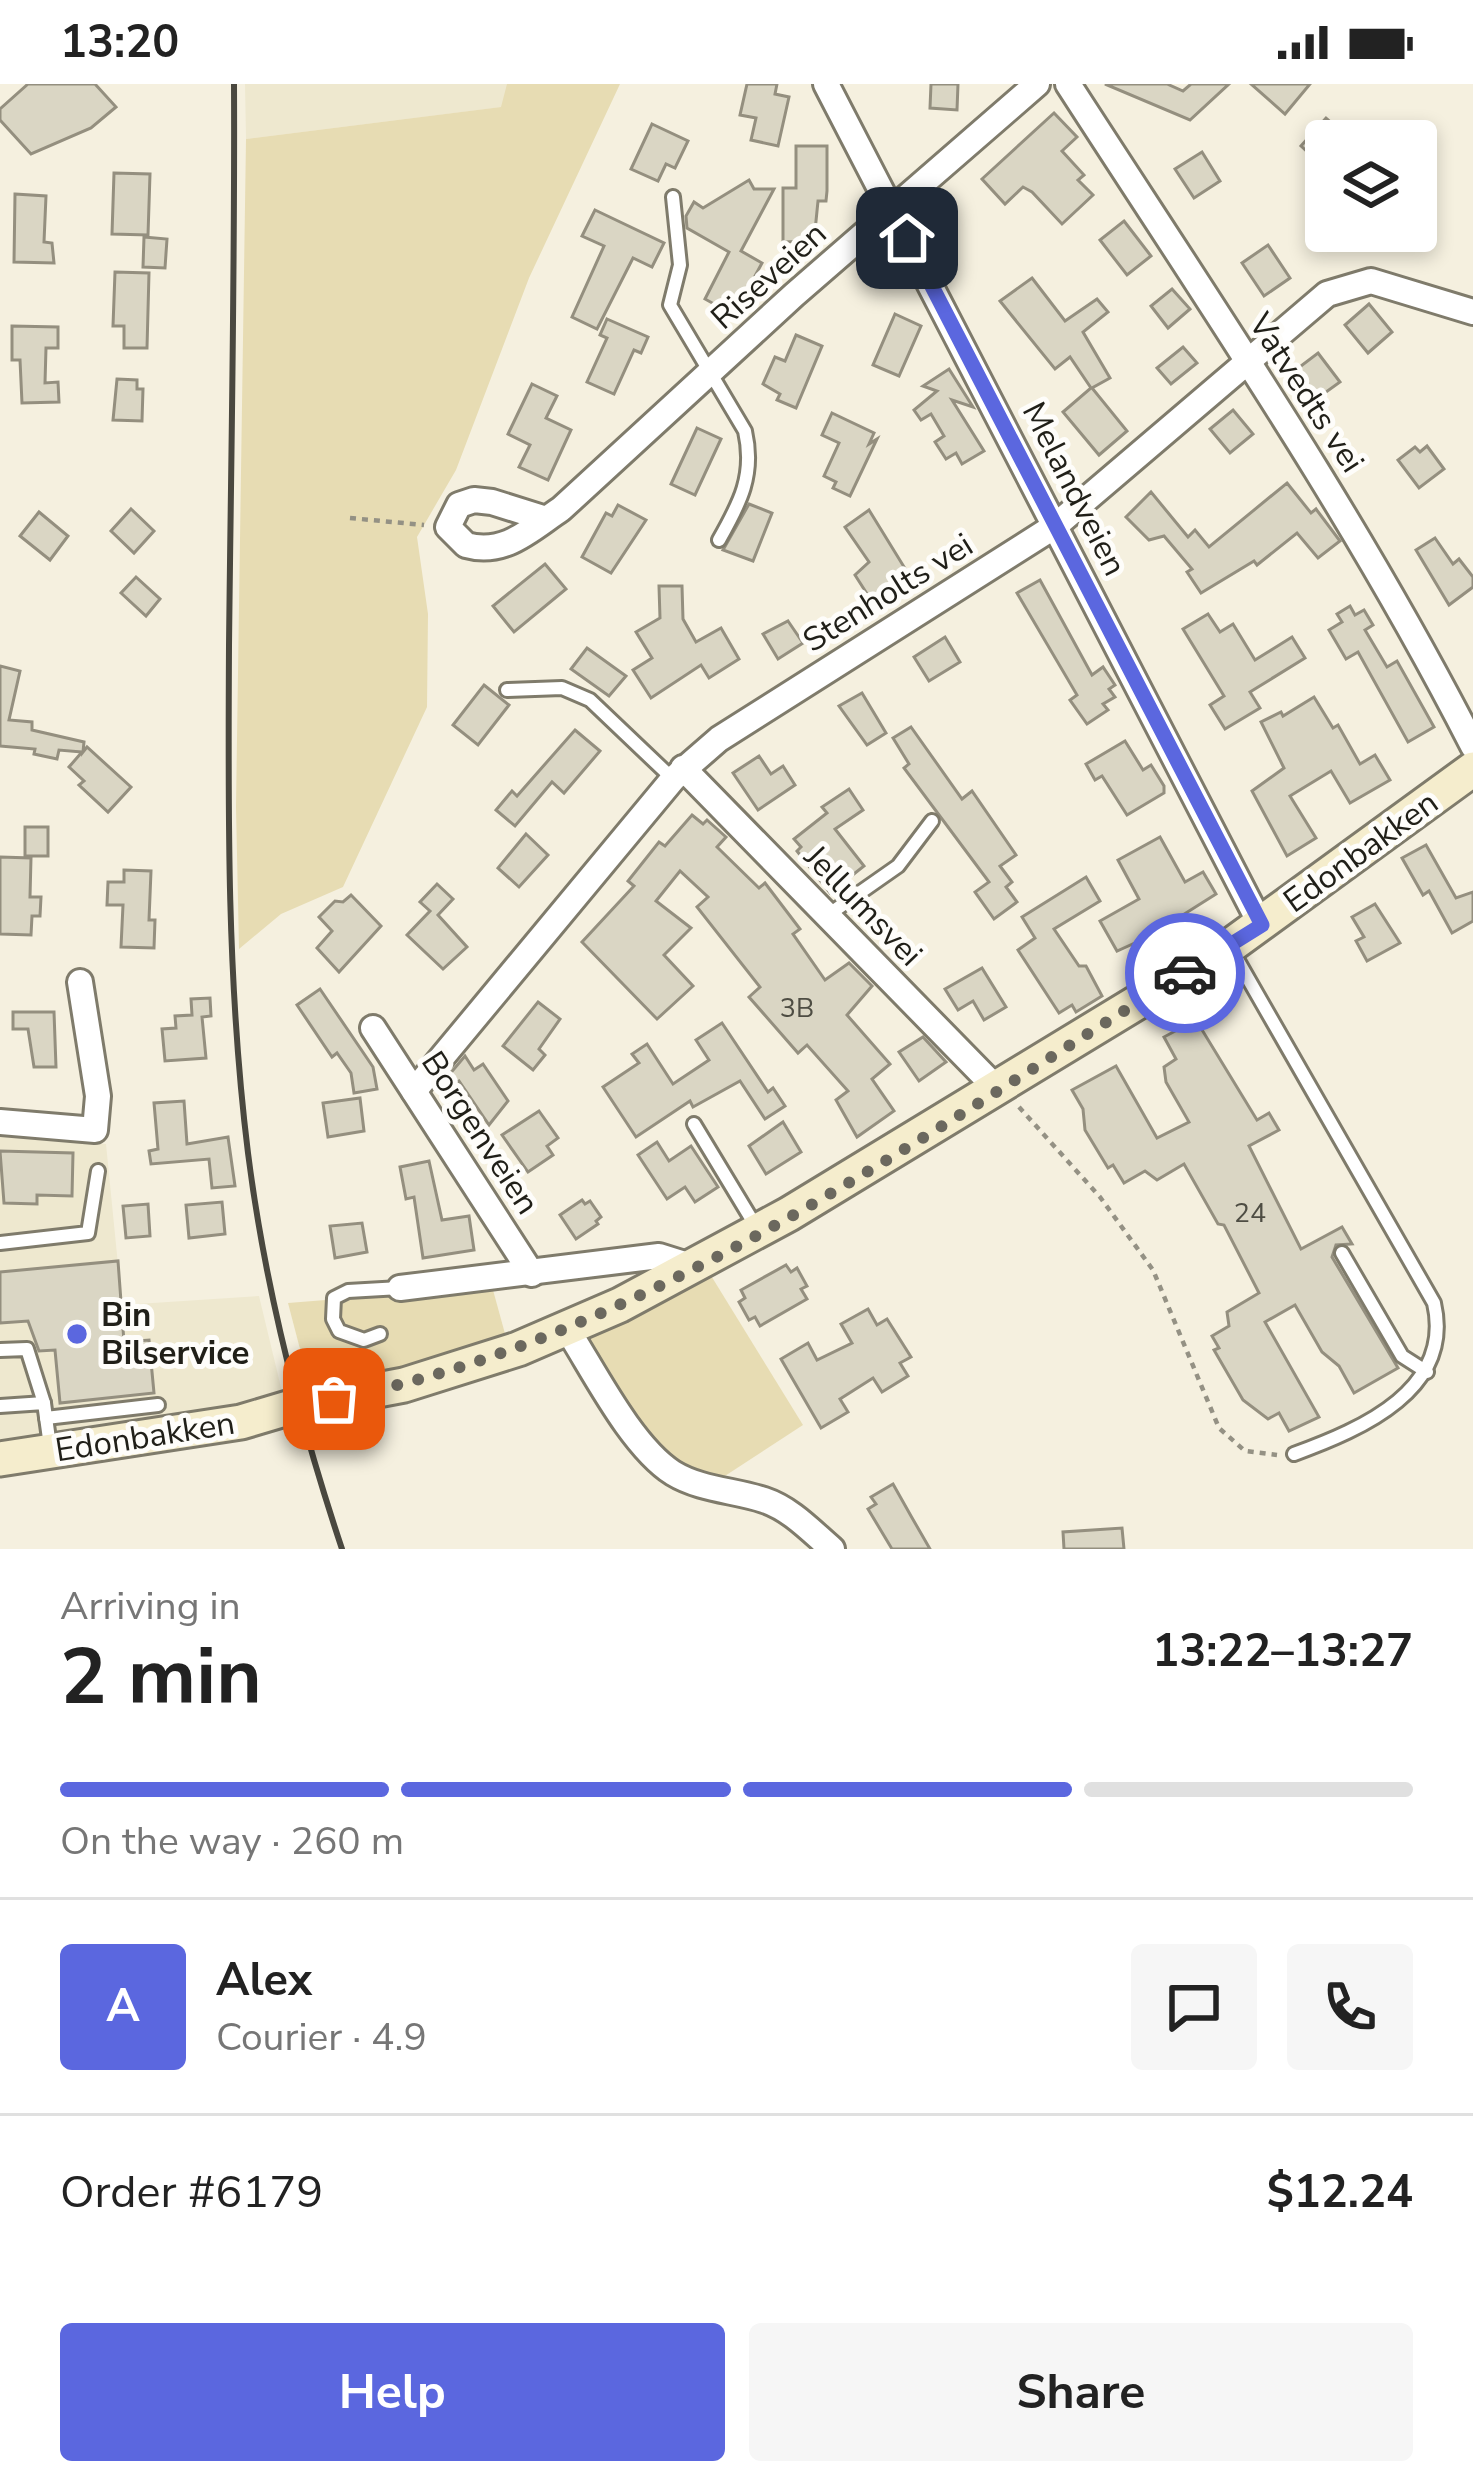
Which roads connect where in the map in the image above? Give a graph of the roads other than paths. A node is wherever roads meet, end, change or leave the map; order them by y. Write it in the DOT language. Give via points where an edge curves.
graph roads {
  1 [pos="826,84"];
  2 [pos="1037,84"];
  3 [pos="1067,84"];
  4 [pos="673,197"];
  5 [pos="893,211"];
  6 [pos="1473,312"];
  7 [pos="1248,363"];
  8 [pos="710,373"];
  9 [pos="546,519"];
  10 [pos="1055,526"];
  11 [pos="719,540"];
  12 [pos="507,689"];
  13 [pos="1473,746"];
  14 [pos="1473,770"];
  15 [pos="678,774"];
  16 [pos="932,821"];
  17 [pos="827,916"];
  18 [pos="1262,925"];
  19 [pos="1229,946"];
  20 [pos="80,982"];
  21 [pos="373,1028"];
  22 [pos="999,1088"];
  23 [pos="414,1091"];
  24 [pos="0,1122"];
  25 [pos="694,1124"];
  26 [pos="98,1172"];
  27 [pos="759,1231"];
  28 [pos="0,1243"];
  29 [pos="1342,1253"];
  30 [pos="694,1267"];
  31 [pos="532,1274"];
  32 [pos="400,1288"];
  33 [pos="567,1329"];
  34 [pos="380,1334"];
  35 [pos="0,1350"];
  36 [pos="1427,1372"];
  37 [pos="44,1402"];
  38 [pos="158,1405"];
  39 [pos="0,1406"];
  40 [pos="46,1418"];
  41 [pos="51,1453"];
  42 [pos="1294,1454"];
  43 [pos="0,1459"];
  44 [pos="832,1549"];
  1 -- 5 [label="street, Melandveien"];
  2 -- 5 [label="street, Riseveien"];
  3 -- 7 [label="street, Vatvedts vei"];
  4 -- 8 [label="lane" via="680,265 670,305"];
  5 -- 8 [label="street, Riseveien"];
  5 -- 10 [label="street, Melandveien"];
  6 -- 7 [label="street, Stenholts vei" via="1356,282 1327,294"];
  7 -- 10 [label="street, Stenholts vei"];
  7 -- 13 [label="street, Vatvedts vei" via="1397,600"];
  8 -- 9 [label="street, Riseveien"];
  8 -- 11 [label="lane" via="749,449 742,499"];
  9 -- 9 [label="street, Riseveien" via="498,547 466,545 448,527 459,505 474,500"];
  10 -- 15 [label="street, Stenholts vei" via="719,739"];
  10 -- 18 [label="street, Melandveien"];
  12 -- 15 [label="lane" via="576,692"];
  14 -- 18 [label="street, Edonbakken"];
  15 -- 17 [label="street, Jellumsvei"];
  15 -- 23 [label="street, Stenholts vei"];
  16 -- 17 [label="lane" via="898,866"];
  17 -- 22 [label="street, Jellumsvei"];
  18 -- 19 [label="street, Edonbakken"];
  19 -- 22 [label="street, Edonbakken"];
  19 -- 36 [label="lane" via="1434,1303 1440,1327"];
  20 -- 24 [label="street" via="98,1096 95,1130"];
  21 -- 23 [label="street, Borgenveien"];
  22 -- 27 [label="street, Edonbakken"];
  23 -- 31 [label="street, Borgenveien"];
  25 -- 27 [label="lane"];
  26 -- 28 [label="lane" via="88,1233"];
  27 -- 30 [label="street, Edonbakken"];
  29 -- 36 [label="lane" via="1402,1356"];
  30 -- 31 [label="street" via="658,1256"];
  30 -- 33 [label="street, Edonbakken"];
  31 -- 32 [label="street"];
  32 -- 34 [label="lane" via="334,1298 339,1331 364,1340"];
  33 -- 41 [label="street, Edonbakken" via="404,1385"];
  33 -- 44 [label="street" via="671,1472 766,1501"];
  35 -- 37 [label="lane" via="27,1349"];
  36 -- 42 [label="lane" via="1401,1400"];
  37 -- 39 [label="lane"];
  37 -- 40 [label="lane"];
  38 -- 40 [label="lane"];
  40 -- 41 [label="lane"];
  41 -- 43 [label="street, Edonbakken"];
}
